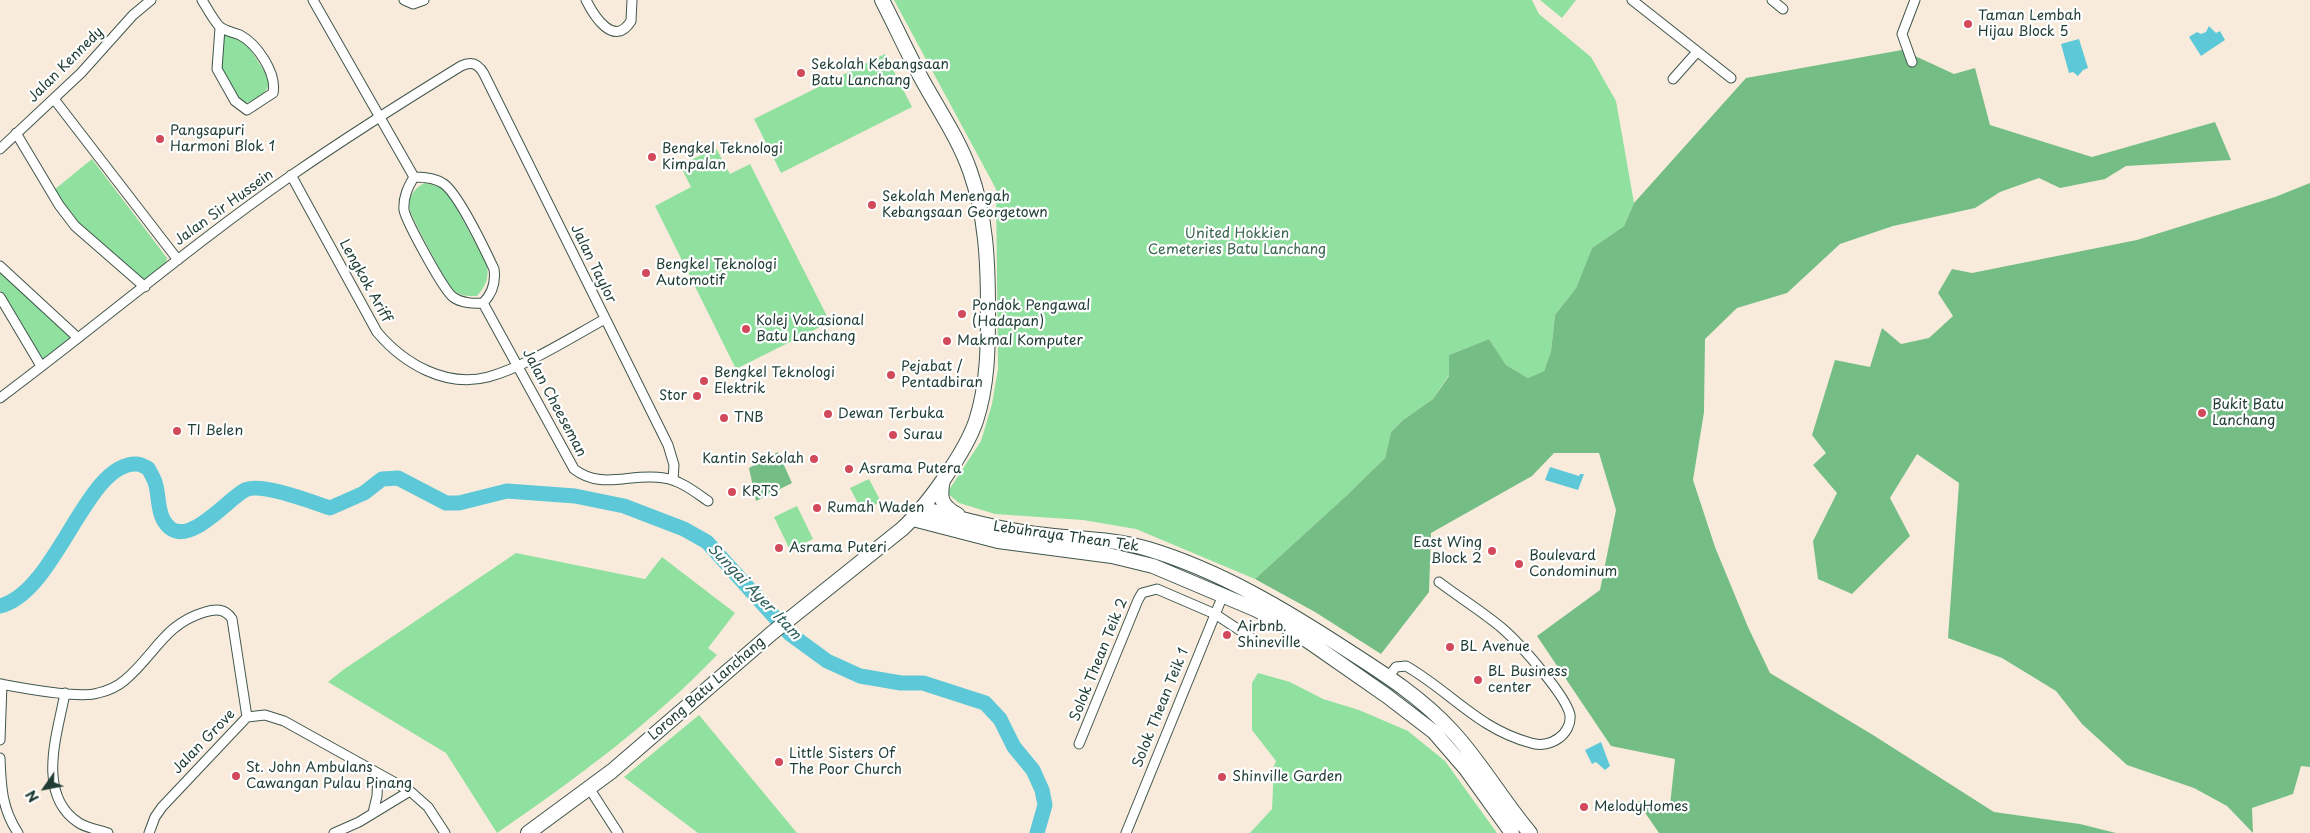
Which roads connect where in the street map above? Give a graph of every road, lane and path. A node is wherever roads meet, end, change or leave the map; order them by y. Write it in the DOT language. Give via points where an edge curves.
graph roads {
  1 [pos="151,0"];
  2 [pos="202,0"];
  3 [pos="313,0"];
  4 [pos="404,0"];
  5 [pos="424,0"];
  6 [pos="586,0"];
  7 [pos="632,0"];
  8 [pos="882,0"];
  9 [pos="1632,0"];
  10 [pos="1772,0"];
  11 [pos="1914,0"];
  12 [pos="1783,9"];
  13 [pos="220,28"];
  14 [pos="1697,52"];
  15 [pos="1912,62"];
  16 [pos="477,65"];
  17 [pos="1731,78"];
  18 [pos="1673,79"];
  19 [pos="54,99"];
  20 [pos="381,115"];
  21 [pos="16,133"];
  22 [pos="0,149"];
  23 [pos="292,176"];
  24 [pos="414,177"];
  25 [pos="178,260"];
  26 [pos="0,266"];
  27 [pos="145,287"];
  28 [pos="0,297"];
  29 [pos="483,303"];
  30 [pos="605,319"];
  31 [pos="78,338"];
  32 [pos="518,365"];
  33 [pos="41,366"];
  34 [pos="0,398"];
  35 [pos="944,476"];
  36 [pos="673,480"];
  37 [pos="708,501"];
  38 [pos="922,508"];
  39 [pos="913,519"];
  40 [pos="969,522"];
  41 [pos="1438,582"];
  42 [pos="1223,595"];
  43 [pos="1215,614"];
  44 [pos="1253,639"];
  45 [pos="1331,657"];
  46 [pos="1388,677"];
  47 [pos="1,684"];
  48 [pos="65,693"];
  49 [pos="247,717"];
  50 [pos="1421,721"];
  51 [pos="0,740"];
  52 [pos="1079,744"];
  53 [pos="0,758"];
  54 [pos="378,775"];
  55 [pos="589,788"];
  56 [pos="410,791"];
  57 [pos="373,814"];
  58 [pos="441,832"];
  59 [pos="18,833"];
  60 [pos="108,833"];
  61 [pos="149,833"];
  62 [pos="334,833"];
  63 [pos="528,833"];
  64 [pos="618,833"];
  65 [pos="1126,833"];
  66 [pos="1512,833"];
  67 [pos="1530,833"];
  1 -- 19 [label="street, Jalan Kennedy" via="132,14 98,55"];
  2 -- 13 [label="street"];
  3 -- 20 [label="street"];
  4 -- 5 [label="street" via="413,4"];
  6 -- 7 [label="street" via="601,23 616,31 631,21"];
  8 -- 35 [label="main road, Lorong Batu Lanchang" via="969,168 985,228 988,343 983,394 965,445"];
  9 -- 14 [label="street"];
  10 -- 12 [label="street"];
  11 -- 15 [label="street" via="1902,34"];
  13 -- 13 [label="street" via="251,43 272,77 273,93 247,110 235,101 217,69"];
  14 -- 17 [label="street"];
  14 -- 18 [label="street"];
  16 -- 20 [label="street, Jalan Sir Hussein" via="466,64"];
  16 -- 30 [label="street, Jalan Taylor"];
  19 -- 21 [label="street, Jalan Kennedy"];
  19 -- 25 [label="street"];
  20 -- 23 [label="street, Jalan Sir Hussein"];
  20 -- 24 [label="street"];
  21 -- 22 [label="street, Jalan Kennedy"];
  21 -- 27 [label="street" via="76,226"];
  23 -- 25 [label="street, Jalan Sir Hussein"];
  23 -- 32 [label="street, Lengkok Ariff" via="371,322 384,341 397,352 415,365 453,379 487,377"];
  24 -- 29 [label="street" via="405,194 406,214 443,285 454,298"];
  24 -- 29 [label="street" via="428,178 449,188 482,246 495,274 492,292"];
  25 -- 27 [label="street, Jalan Sir Hussein"];
  26 -- 31 [label="street"];
  27 -- 31 [label="street, Jalan Sir Hussein"];
  28 -- 33 [label="street"];
  29 -- 32 [label="street, Jalan Cheeseman"];
  30 -- 32 [label="street, Lengkok Ariff"];
  30 -- 36 [label="street, Jalan Taylor" via="668,446 674,465"];
  31 -- 33 [label="street, Jalan Sir Hussein"];
  32 -- 36 [label="street, Jalan Cheeseman" via="568,461 581,474 599,480 651,476"];
  33 -- 34 [label="street, Jalan Sir Hussein"];
  35 -- 38 [label="main road, Lorong Batu Lanchang"];
  35 -- 40 [label="main road" via="942,502 948,510"];
  36 -- 37 [label="street, Jalan Cheeseman"];
  38 -- 39 [label="main road, Lorong Batu Lanchang"];
  38 -- 40 [label="main road, Lebuhraya Thean Tek"];
  39 -- 42 [label="main road, Lebuhraya Thean Tek" via="998,542 1135,561 1168,571"];
  39 -- 55 [label="main road, Lorong Batu Lanchang" via="800,609"];
  40 -- 46 [label="main road, Lebuhraya Thean Tek" via="1034,534 1118,543 1180,560 1300,619"];
  41 -- 46 [label="street" via="1503,629 1543,673 1569,712 1570,723 1566,731 1550,743 1532,744 1481,722 1406,666 1396,667"];
  42 -- 43 [label="street, Solok Thean Teik 1"];
  42 -- 45 [label="main road, Lebuhraya Thean Tek" via="1281,623"];
  43 -- 44 [label="street"];
  43 -- 52 [label="street, Solok Thean Teik 2" via="1157,589 1142,594"];
  43 -- 65 [label="street, Solok Thean Teik 1"];
  45 -- 46 [label="main road" via="1376,680"];
  45 -- 50 [label="main road, Lebuhraya Thean Tek"];
  46 -- 50 [label="main road" via="1391,690"];
  46 -- 67 [label="main road, Lebuhraya Thean Tek" via="1452,730"];
  47 -- 48 [label="street"];
  47 -- 51 [label="street"];
  48 -- 49 [label="street" via="91,695 117,685 126,680 171,629 197,614 219,610 232,619"];
  48 -- 60 [label="street" via="52,766 56,793 80,824"];
  49 -- 54 [label="street, Jalan Grove" via="265,715 284,721"];
  49 -- 61 [label="street, Jalan Grove" via="162,806"];
  50 -- 66 [label="main road, Lebuhraya Thean Tek" via="1449,747"];
  53 -- 59 [label="street" via="3,804"];
  54 -- 56 [label="street, Jalan Grove"];
  54 -- 57 [label="street"];
  55 -- 63 [label="main road, Lorong Batu Lanchang"];
  55 -- 64 [label="street"];
  56 -- 57 [label="street"];
  56 -- 58 [label="street, Jalan Grove" via="428,807"];
  57 -- 62 [label="street"];
}
